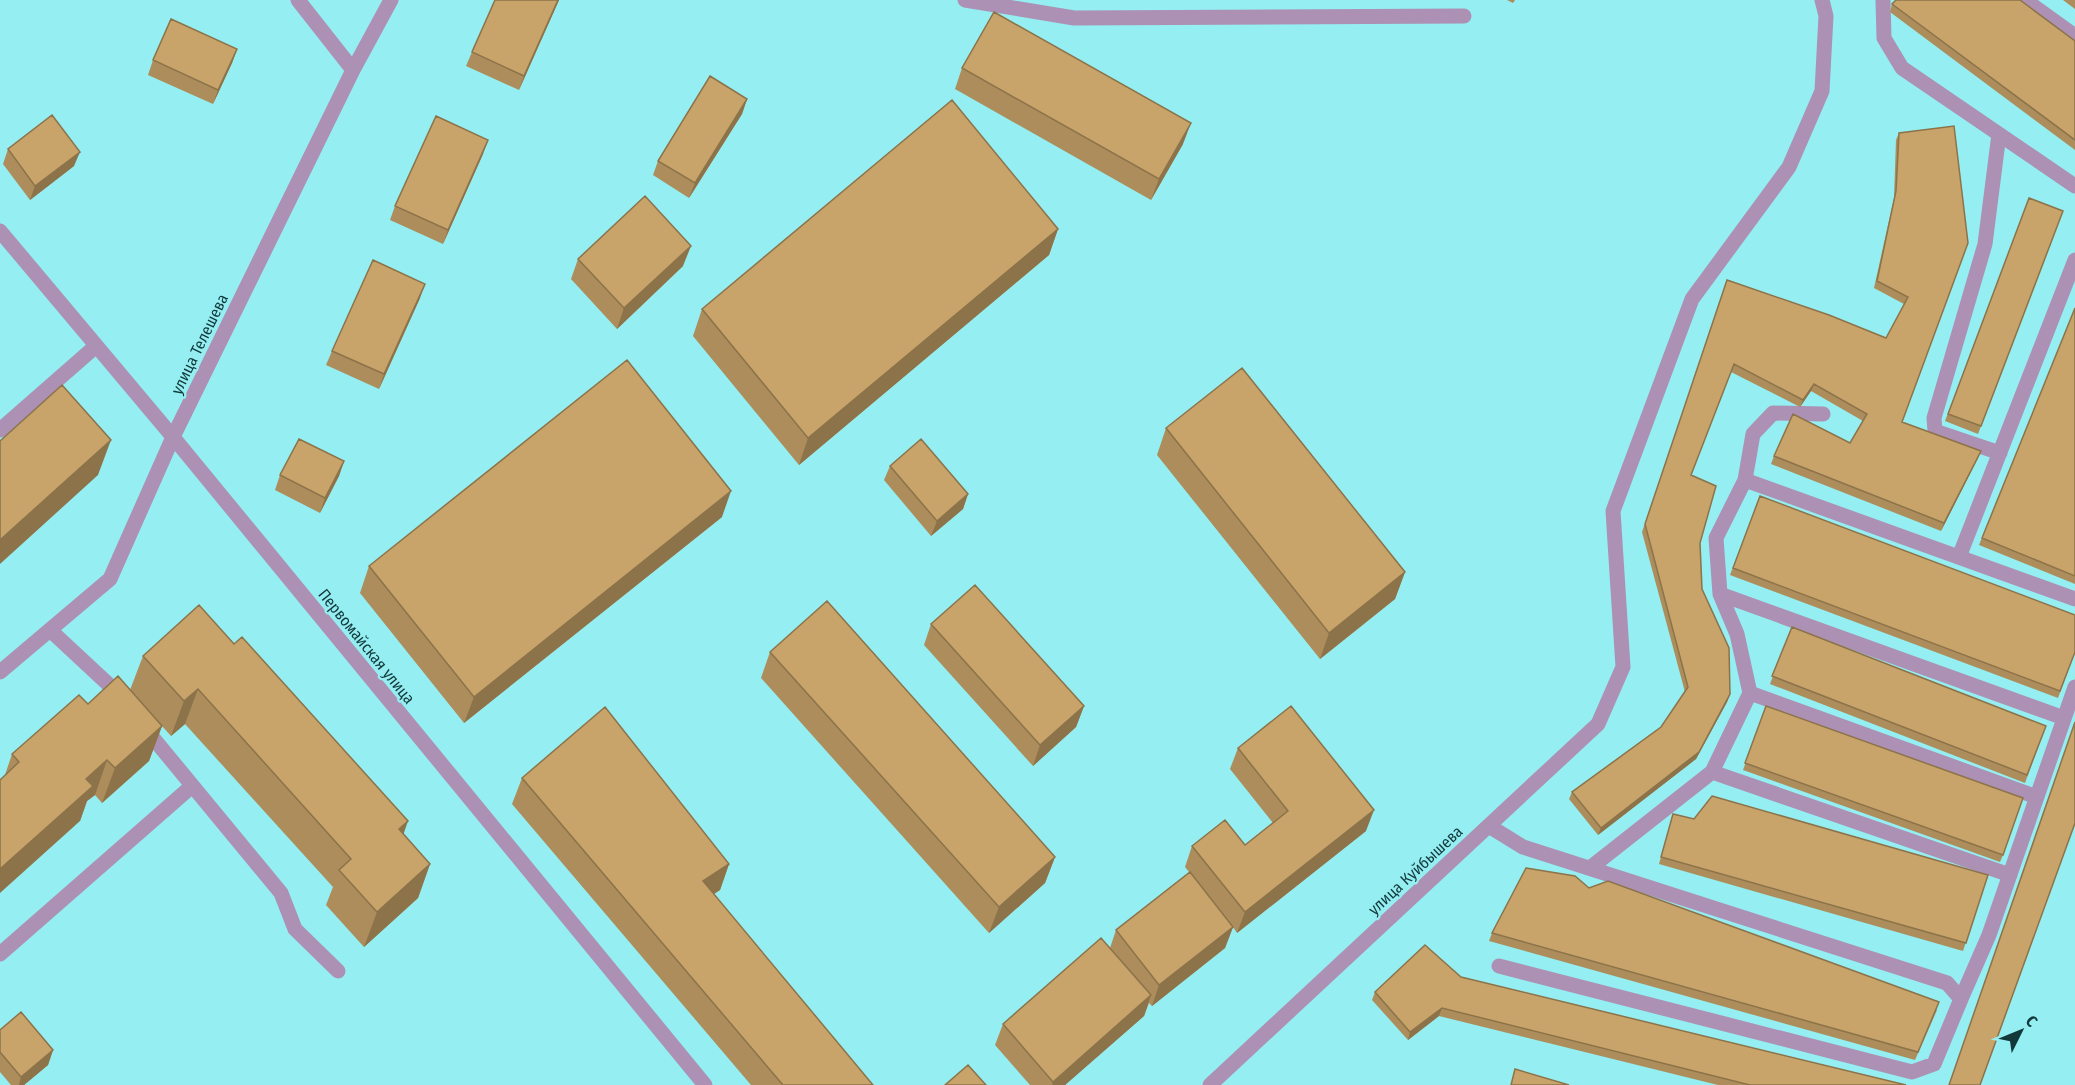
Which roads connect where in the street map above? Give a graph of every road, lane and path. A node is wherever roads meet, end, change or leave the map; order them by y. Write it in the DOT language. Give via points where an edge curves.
graph roads {
  1 [pos="298,0"];
  2 [pos="391,0"];
  3 [pos="965,0"];
  4 [pos="1822,0"];
  5 [pos="1883,0"];
  6 [pos="2025,0"];
  7 [pos="1464,16"];
  8 [pos="2075,36"];
  9 [pos="353,70"];
  10 [pos="1999,134"];
  11 [pos="2075,186"];
  12 [pos="0,231"];
  13 [pos="2075,260"];
  14 [pos="96,346"];
  15 [pos="1823,414"];
  16 [pos="0,430"];
  17 [pos="173,437"];
  18 [pos="2000,453"];
  19 [pos="1745,480"];
  20 [pos="1959,557"];
  21 [pos="1720,594"];
  22 [pos="2075,599"];
  23 [pos="50,630"];
  24 [pos="0,672"];
  25 [pos="2075,687"];
  26 [pos="1750,693"];
  27 [pos="2064,718"];
  28 [pos="1712,772"];
  29 [pos="192,786"];
  30 [pos="2037,797"];
  31 [pos="1489,825"];
  32 [pos="1590,868"];
  33 [pos="2010,874"];
  34 [pos="0,954"];
  35 [pos="1498,966"];
  36 [pos="338,971"];
  37 [pos="1961,999"];
  38 [pos="705,1085"];
  39 [pos="1210,1085"];
  1 -- 9 [label="street"];
  2 -- 9 [label="street, улица Телешева"];
  3 -- 7 [label="street" via="1074,18"];
  4 -- 31 [label="street, улица Куйбышева" via="1826,16 1822,91 1789,166 1692,299 1613,511 1623,667 1598,724"];
  5 -- 10 [label="street" via="1884,38 1902,68"];
  6 -- 8 [label="street"];
  9 -- 17 [label="street, улица Телешева"];
  10 -- 11 [label="street"];
  10 -- 18 [label="street" via="1985,243 1934,418 1935,431"];
  12 -- 14 [label="street, Первомайская улица"];
  13 -- 18 [label="street"];
  14 -- 16 [label="street"];
  14 -- 17 [label="street, Первомайская улица"];
  15 -- 19 [label="street" via="1773,413 1753,434"];
  17 -- 23 [label="street, улица Телешева" via="110,579"];
  17 -- 38 [label="street, Первомайская улица"];
  18 -- 20 [label="street"];
  19 -- 20 [label="street"];
  19 -- 21 [label="street" via="1716,538"];
  20 -- 22 [label="street"];
  21 -- 26 [label="street" via="1737,634"];
  21 -- 27 [label="street"];
  23 -- 24 [label="street, улица Телешева"];
  23 -- 29 [label="street" via="108,683"];
  25 -- 27 [label="street"];
  26 -- 28 [label="street"];
  26 -- 30 [label="street"];
  27 -- 30 [label="street"];
  28 -- 32 [label="street"];
  28 -- 33 [label="street"];
  29 -- 34 [label="street"];
  29 -- 36 [label="street" via="281,893 295,929"];
  30 -- 33 [label="street"];
  31 -- 32 [label="street" via="1523,847"];
  31 -- 39 [label="street, улица Куйбышева"];
  32 -- 37 [label="street" via="1947,983"];
  33 -- 37 [label="street"];
  35 -- 37 [label="street" via="1912,1072 1934,1064"];
}
